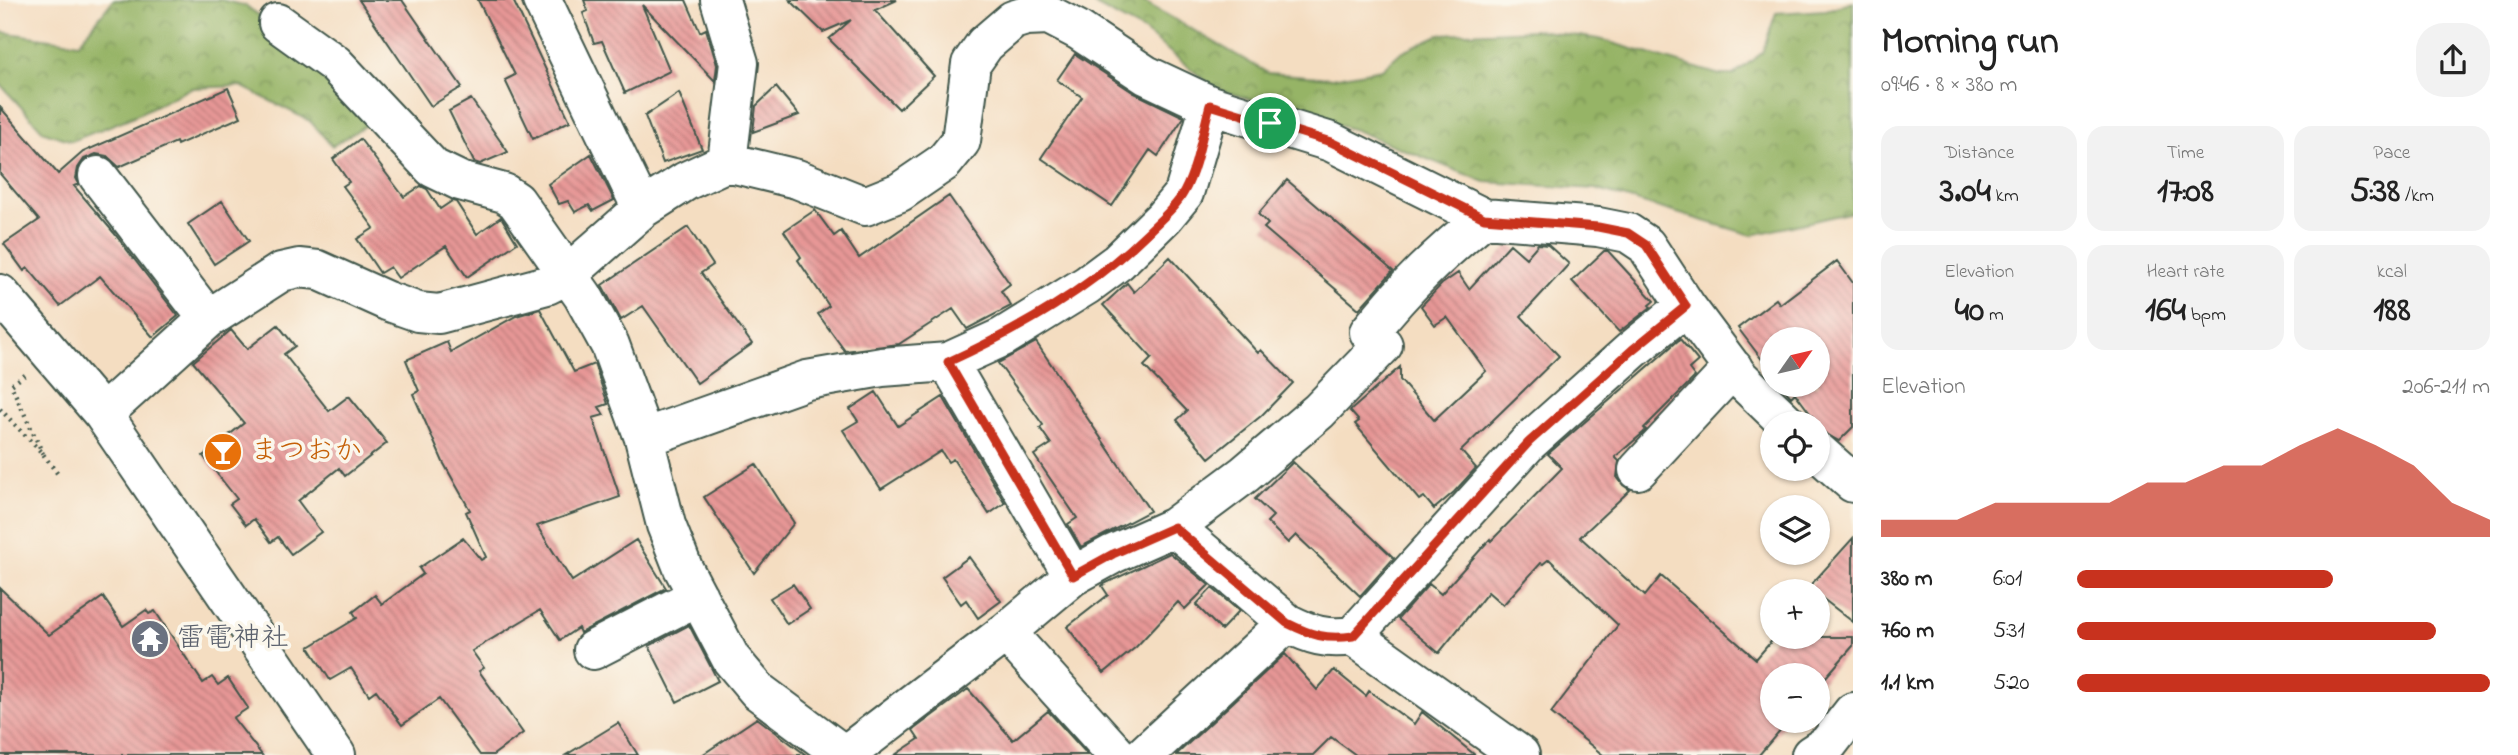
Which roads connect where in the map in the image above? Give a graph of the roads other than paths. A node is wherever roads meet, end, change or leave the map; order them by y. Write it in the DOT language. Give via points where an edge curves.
graph roads {
  1 [pos="542,0"];
  2 [pos="720,0"];
  3 [pos="278,23"];
  4 [pos="1210,105"];
  5 [pos="727,162"];
  6 [pos="98,176"];
  7 [pos="642,209"];
  8 [pos="1484,218"];
  9 [pos="567,275"];
  10 [pos="0,293"];
  11 [pos="1686,306"];
  12 [pos="208,319"];
  13 [pos="948,362"];
  14 [pos="1732,368"];
  15 [pos="1775,411"];
  16 [pos="103,414"];
  17 [pos="644,438"];
  18 [pos="1638,470"];
  19 [pos="1174,527"];
  20 [pos="1073,576"];
  21 [pos="698,596"];
  22 [pos="1287,623"];
  23 [pos="1006,632"];
  24 [pos="1353,636"];
  25 [pos="593,650"];
  26 [pos="1853,712"];
  27 [pos="336,755"];
  28 [pos="844,755"];
  29 [pos="1117,755"];
  30 [pos="1144,755"];
  31 [pos="1520,755"];
  32 [pos="1811,755"];
  1 -- 7 [label="street"];
  2 -- 5 [label="street" via="739,63"];
  3 -- 9 [label="street" via="335,64 433,168 516,201"];
  4 -- 5 [label="street" via="1146,75 1049,15 1026,16 1013,20 985,44 971,64 961,141 944,162 900,192 865,206 797,179"];
  4 -- 8 [label="street" via="1331,142"];
  4 -- 13 [label="street" via="1184,193 1164,217 1087,285 1003,337"];
  5 -- 7 [label="street"];
  6 -- 12 [label="street"];
  7 -- 9 [label="street"];
  8 -- 11 [label="street" via="1628,233 1646,245"];
  8 -- 19 [label="street" via="1403,290 1369,331 1383,345 1318,411"];
  9 -- 12 [label="street" via="547,285 439,314 418,312 318,270 299,268 281,272"];
  9 -- 17 [label="street" via="610,345"];
  10 -- 16 [label="street"];
  11 -- 14 [label="street"];
  11 -- 24 [label="street" via="1529,442"];
  12 -- 16 [label="street"];
  13 -- 17 [label="street" via="807,380"];
  13 -- 20 [label="street"];
  14 -- 15 [label="street"];
  14 -- 18 [label="street"];
  16 -- 27 [label="street"];
  17 -- 21 [label="street" via="667,525"];
  19 -- 20 [label="street"];
  19 -- 22 [label="street"];
  20 -- 23 [label="street"];
  21 -- 25 [label="street"];
  21 -- 28 [label="street" via="731,659 758,691"];
  22 -- 24 [label="street" via="1332,639"];
  22 -- 30 [label="street"];
  23 -- 28 [label="street"];
  23 -- 29 [label="street"];
  24 -- 31 [label="street"];
  26 -- 32 [label="street" via="1828,744"];
}
